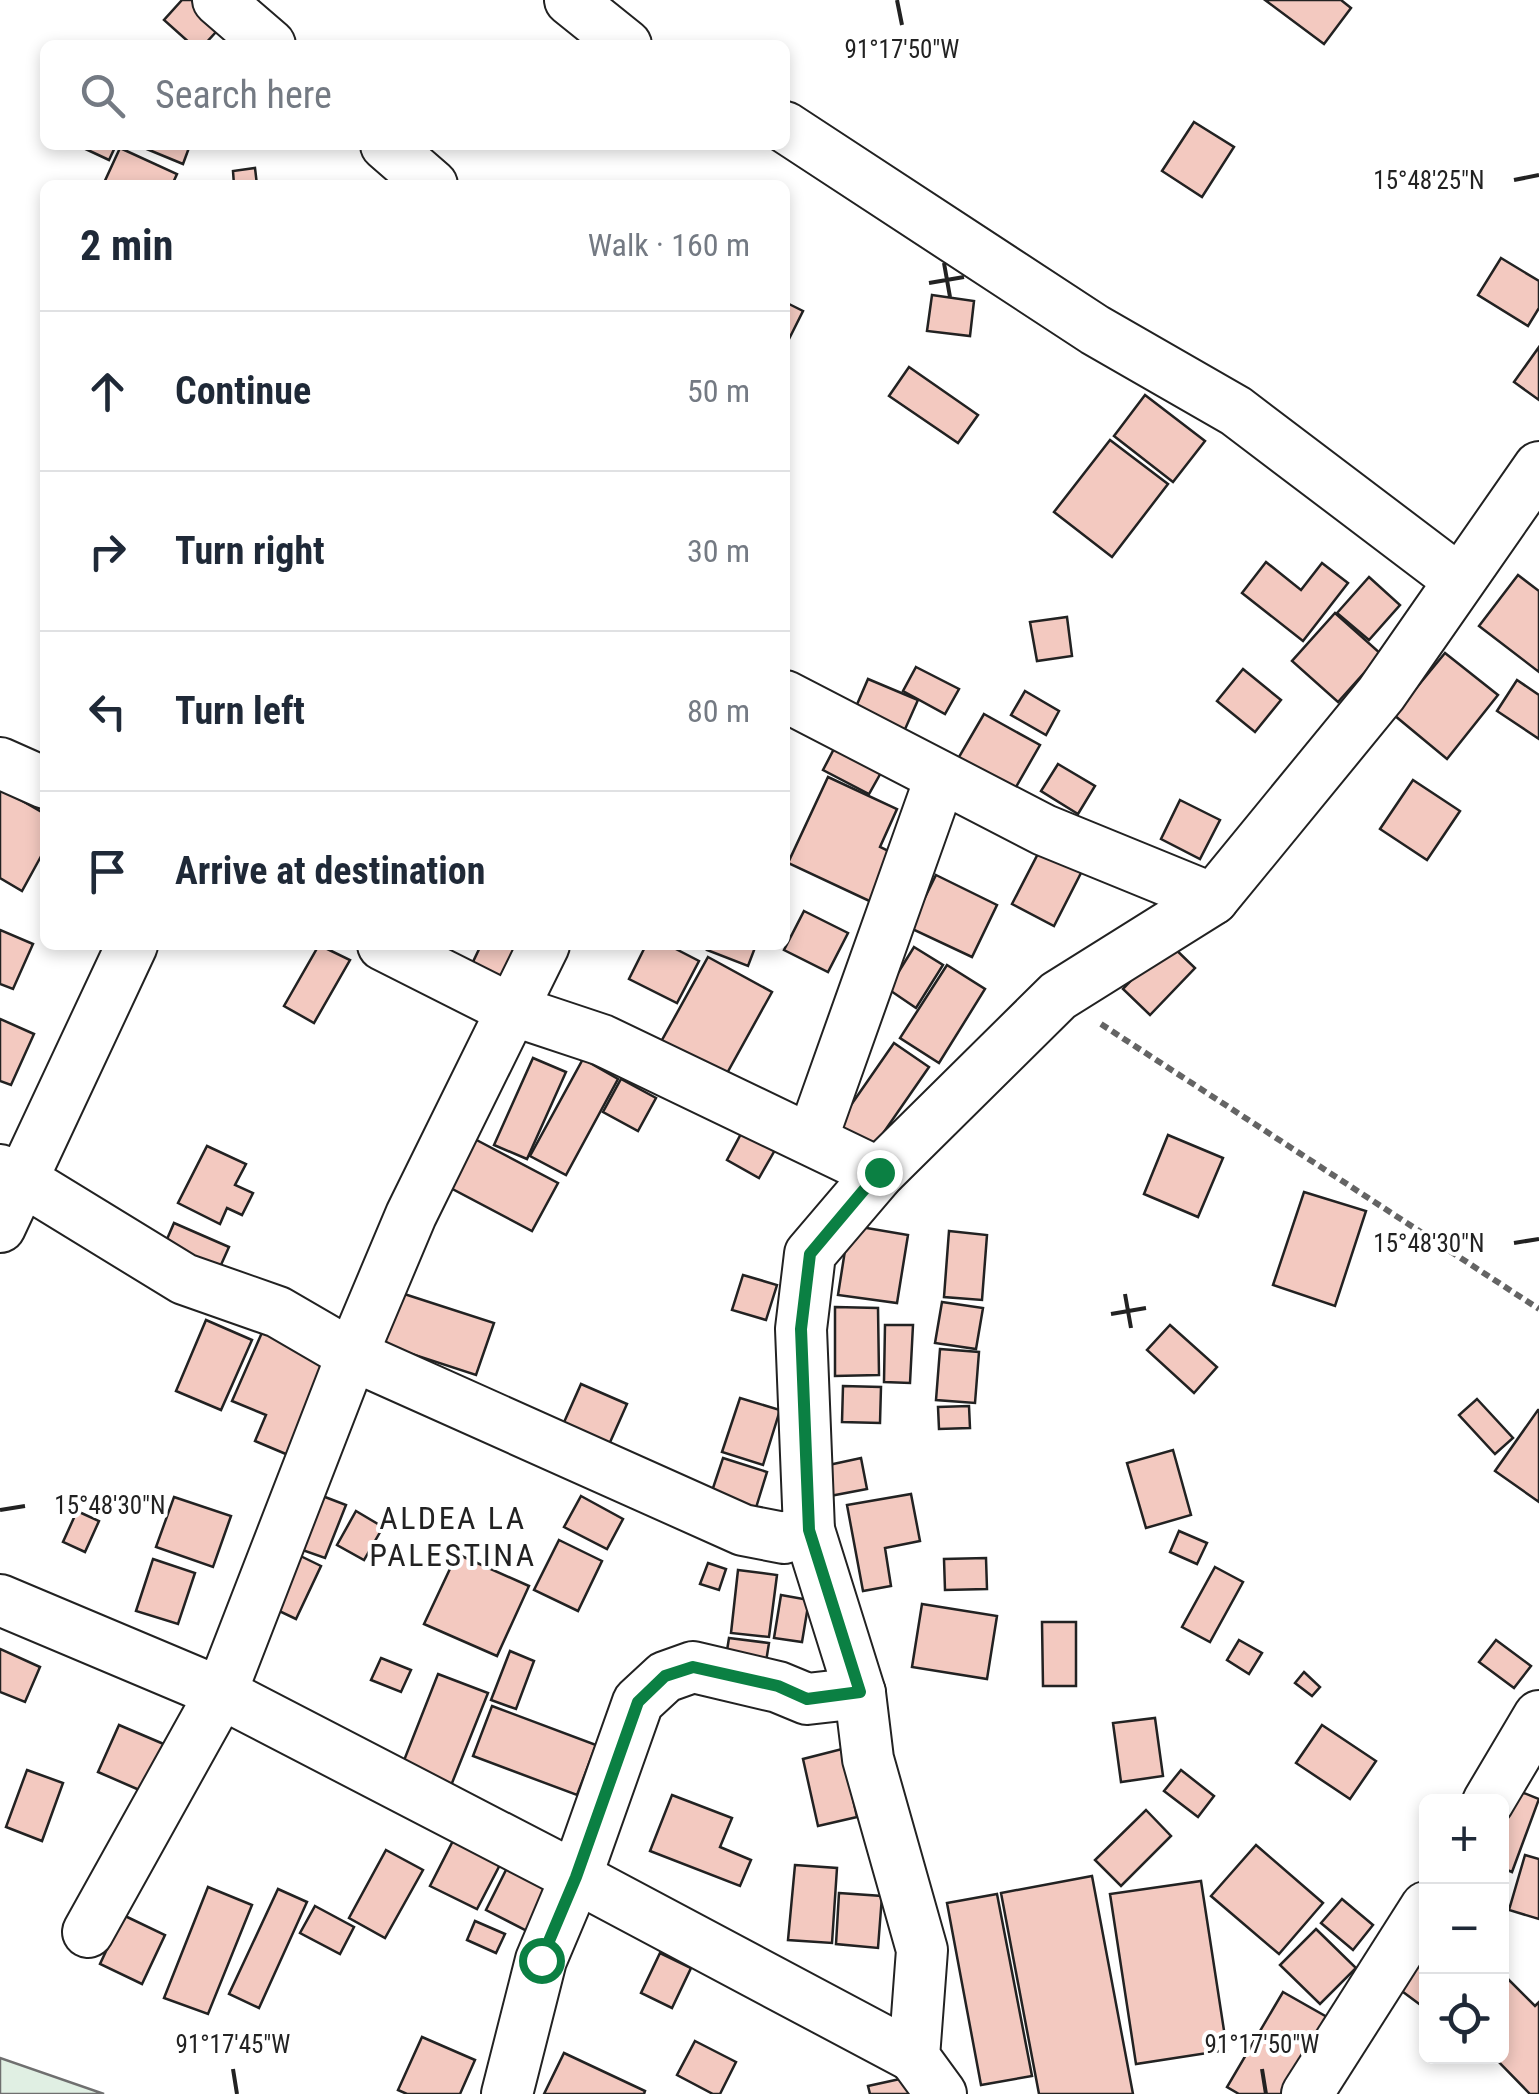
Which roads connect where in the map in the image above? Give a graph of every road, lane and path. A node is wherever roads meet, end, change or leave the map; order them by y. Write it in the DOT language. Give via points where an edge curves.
graph roads {
  1 [pos="218,0"];
  2 [pos="570,0"];
  3 [pos="264,40"];
  4 [pos="620,40"];
  5 [pos="790,130"];
  6 [pos="392,150"];
  7 [pos="426,180"];
  8 [pos="1539,466"];
  9 [pos="1460,580"];
  10 [pos="790,699"];
  11 [pos="0,762"];
  12 [pos="940,779"];
  13 [pos="40,780"];
  14 [pos="1212,899"];
  15 [pos="129,950"];
  16 [pos="393,950"];
  17 [pos="542,950"];
  18 [pos="1058,996"];
  19 [pos="512,1010"];
  20 [pos="812,1139"];
  21 [pos="879,1172"];
  22 [pos="12,1176"];
  23 [pos="0,1227"];
  24 [pos="1539,1308"];
  25 [pos="352,1355"];
  26 [pos="809,1530"];
  27 [pos="0,1600"];
  28 [pos="860,1692"];
  29 [pos="221,1693"];
  30 [pos="1539,1716"];
  31 [pos="1493,1794"];
  32 [pos="576,1877"];
  33 [pos="1419,1918"];
  34 [pos="88,1932"];
  35 [pos="928,2076"];
  36 [pos="507,2094"];
  37 [pos="1308,2094"];
  1 -- 3 [label="street"];
  2 -- 4 [label="street"];
  5 -- 9 [label="street" via="1094,330 1236,412"];
  6 -- 7 [label="street"];
  8 -- 9 [label="street"];
  9 -- 14 [label="street" via="1381,694"];
  10 -- 12 [label="street"];
  11 -- 13 [label="street"];
  12 -- 14 [label="street"];
  12 -- 20 [label="street"];
  14 -- 18 [label="street"];
  15 -- 22 [label="street"];
  16 -- 19 [label="street"];
  17 -- 19 [label="street"];
  18 -- 21 [label="street"];
  18 -- 24 [label="path"];
  19 -- 20 [label="street" via="602,1040"];
  19 -- 25 [label="street" via="411,1215"];
  20 -- 21 [label="street"];
  21 -- 26 [label="street" via="810,1254 801,1329"];
  22 -- 23 [label="street"];
  22 -- 25 [label="street" via="184,1279 278,1312"];
  25 -- 26 [label="street" via="743,1530 784,1538"];
  25 -- 29 [label="street"];
  26 -- 28 [label="street"];
  27 -- 29 [label="street"];
  28 -- 32 [label="street" via="807,1699 693,1667 665,1676 638,1702"];
  28 -- 35 [label="street" via="868,1758 922,1950"];
  29 -- 32 [label="street"];
  29 -- 34 [label="street"];
  30 -- 31 [label="street"];
  32 -- 35 [label="street"];
  32 -- 36 [label="street" via="541,1960"];
  33 -- 37 [label="street"];
}
